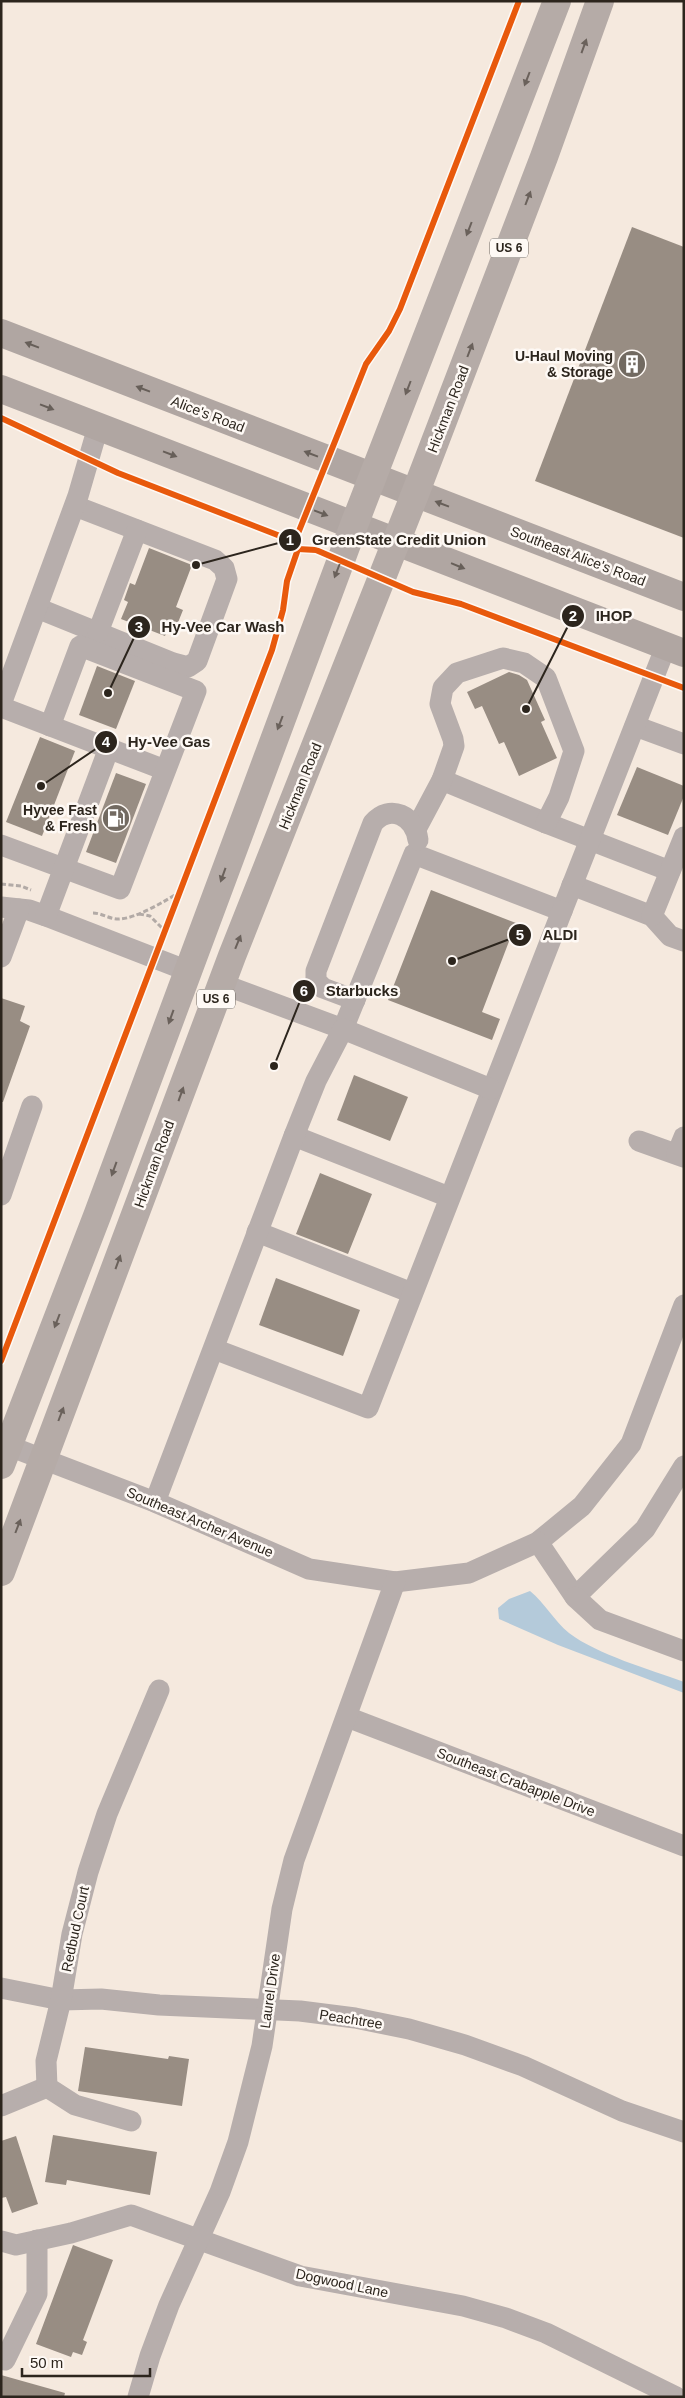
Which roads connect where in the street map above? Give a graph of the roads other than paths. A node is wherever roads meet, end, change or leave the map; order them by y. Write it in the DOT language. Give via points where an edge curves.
graph roads {
  1 [pos="557,1"];
  2 [pos="600,1"];
  3 [pos="1,333"];
  4 [pos="1,389"];
  5 [pos="98,427"];
  6 [pos="373,478"];
  7 [pos="416,494"];
  8 [pos="75,506"];
  9 [pos="354,525"];
  10 [pos="138,530"];
  11 [pos="396,542"];
  12 [pos="684,597"];
  13 [pos="37,608"];
  14 [pos="98,632"];
  15 [pos="675,650"];
  16 [pos="1,706"];
  17 [pos="50,726"];
  18 [pos="635,726"];
  19 [pos="684,744"];
  20 [pos="109,748"];
  21 [pos="165,770"];
  22 [pos="442,780"];
  23 [pos="546,823"];
  24 [pos="416,829"];
  25 [pos="684,837"];
  26 [pos="589,841"];
  27 [pos="1,844"];
  28 [pos="414,854"];
  29 [pos="64,868"];
  30 [pos="670,871"];
  31 [pos="572,885"];
  32 [pos="49,907"];
  33 [pos="10,908"];
  34 [pos="562,911"];
  35 [pos="652,916"];
  36 [pos="684,941"];
  37 [pos="1,957"];
  38 [pos="188,971"];
  39 [pos="222,984"];
  40 [pos="355,1000"];
  41 [pos="343,1029"];
  42 [pos="491,1088"];
  43 [pos="32,1106"];
  44 [pos="294,1136"];
  45 [pos="639,1141"];
  46 [pos="681,1149"];
  47 [pos="8,1160"];
  48 [pos="1,1195"];
  49 [pos="449,1197"];
  50 [pos="257,1232"];
  51 [pos="412,1293"];
  52 [pos="684,1306"];
  53 [pos="678,1338"];
  54 [pos="214,1349"];
  55 [pos="4,1452"];
  56 [pos="43,1460"];
  57 [pos="684,1466"];
  58 [pos="154,1502"];
  59 [pos="538,1542"];
  60 [pos="1,1572"];
  61 [pos="395,1582"];
  62 [pos="575,1597"];
  63 [pos="684,1651"];
  64 [pos="159,1690"];
  65 [pos="348,1717"];
  66 [pos="684,1846"];
  67 [pos="1,1988"];
  68 [pos="61,2000"];
  69 [pos="268,2009"];
  70 [pos="47,2087"];
  71 [pos="1,2106"];
  72 [pos="131,2121"];
  73 [pos="684,2132"];
  74 [pos="199,2239"];
  75 [pos="37,2240"];
  76 [pos="1,2241"];
  77 [pos="5,2360"];
  78 [pos="684,2391"];
  79 [pos="138,2397"];
  80 [pos="676,2397"];
  81 [pos="680,2397"];
  1 -- 6 [label="highway, US 6, one-way"];
  7 -- 2 [label="highway, Hickman Road / US 6, one-way"];
  6 -- 3 [label="main road, Alice's Road, one-way"];
  4 -- 5 [label="main road, one-way"];
  5 -- 8 [label="street"];
  5 -- 9 [label="main road, one-way"];
  6 -- 7 [label="main road, Alice's Road"];
  6 -- 9 [label="highway, US 6"];
  7 -- 11 [label="highway, Hickman Road / US 6"];
  12 -- 7 [label="main road, Southeast Alice's Road, one-way"];
  8 -- 10 [label="street"];
  8 -- 13 [label="street"];
  9 -- 11 [label="main road"];
  9 -- 38 [label="highway, US 6, one-way"];
  10 -- 14 [label="street"];
  10 -- 14 [label="street" via="215,560 224,568 227,579 197,661 188,667 173,663"];
  11 -- 15 [label="main road, one-way"];
  39 -- 11 [label="highway, Hickman Road / US 6, one-way"];
  13 -- 14 [label="street"];
  13 -- 16 [label="street"];
  15 -- 18 [label="street"];
  16 -- 17 [label="street"];
  17 -- 20 [label="street"];
  17 -- 21 [label="street" via="80,646 196,691"];
  18 -- 19 [label="street"];
  18 -- 26 [label="street"];
  20 -- 21 [label="street"];
  20 -- 29 [label="street"];
  21 -- 29 [label="street" via="120,889"];
  22 -- 23 [label="street"];
  22 -- 23 [label="street" via="454,746 440,704 443,688 458,672 503,658 524,663 546,678 574,751 559,797"];
  22 -- 24 [label="street"];
  23 -- 26 [label="street"];
  24 -- 28 [label="street" via="418,841"];
  24 -- 40 [label="street" via="410,820 390,813 380,815 373,823 319,961 316,981 323,988"];
  25 -- 30 [label="street"];
  26 -- 30 [label="street"];
  26 -- 31 [label="street"];
  27 -- 29 [label="street"];
  28 -- 34 [label="street"];
  28 -- 40 [label="street"];
  29 -- 32 [label="street"];
  30 -- 35 [label="street"];
  31 -- 34 [label="street"];
  31 -- 35 [label="street"];
  32 -- 33 [label="street"];
  32 -- 38 [label="street" via="154,959"];
  33 -- 37 [label="street"];
  34 -- 42 [label="street"];
  35 -- 36 [label="street" via="670,936"];
  38 -- 55 [label="highway, US 6, one-way"];
  39 -- 41 [label="street"];
  56 -- 39 [label="highway, Hickman Road / US 6, one-way"];
  40 -- 41 [label="street"];
  41 -- 42 [label="street"];
  41 -- 44 [label="street" via="316,1081"];
  42 -- 49 [label="street"];
  43 -- 47 [label="street"];
  44 -- 49 [label="street"];
  44 -- 50 [label="street"];
  45 -- 46 [label="street"];
  47 -- 48 [label="street"];
  49 -- 51 [label="street"];
  50 -- 51 [label="street"];
  50 -- 54 [label="street"];
  51 -- 54 [label="street" via="368,1408"];
  52 -- 53 [label="street, Southeast Archer Avenue"];
  53 -- 59 [label="street, Southeast Archer Avenue" via="631,1444 582,1506"];
  54 -- 58 [label="street"];
  55 -- 56 [label="street, Southeast Archer Avenue"];
  56 -- 58 [label="street, Southeast Archer Avenue"];
  60 -- 56 [label="highway, Hickman Road / US 6, one-way"];
  57 -- 62 [label="street" via="645,1529"];
  58 -- 61 [label="street, Southeast Archer Avenue" via="309,1569"];
  59 -- 61 [label="street, Southeast Archer Avenue" via="469,1573"];
  59 -- 62 [label="street"];
  61 -- 65 [label="street, Laurel Drive"];
  62 -- 63 [label="street" via="600,1620"];
  64 -- 68 [label="street, Redbud Court" via="110,1806 88,1872 72,1934"];
  65 -- 66 [label="street, Southeast Crabapple Drive"];
  65 -- 69 [label="street, Laurel Drive" via="294,1860 282,1909"];
  67 -- 68 [label="street, Peachtree"];
  68 -- 69 [label="street, Peachtree" via="101,1999 159,2005"];
  68 -- 70 [label="street, Redbud Court" via="46,2061"];
  69 -- 73 [label="street, Peachtree" via="355,2018 465,2045 523,2066 622,2111"];
  69 -- 74 [label="street, Laurel Drive" via="253,2088 238,2142"];
  70 -- 71 [label="street"];
  70 -- 72 [label="street" via="76,2105"];
  74 -- 75 [label="street, Dogwood Lane" via="131,2215"];
  74 -- 79 [label="street, Laurel Drive" via="169,2305"];
  74 -- 80 [label="street, Dogwood Lane" via="300,2276 463,2306 506,2318 546,2333"];
  75 -- 76 [label="street, Dogwood Lane" via="16,2245"];
  75 -- 77 [label="street" via="36,2294"];
  78 -- 81 [label="street"];
}
